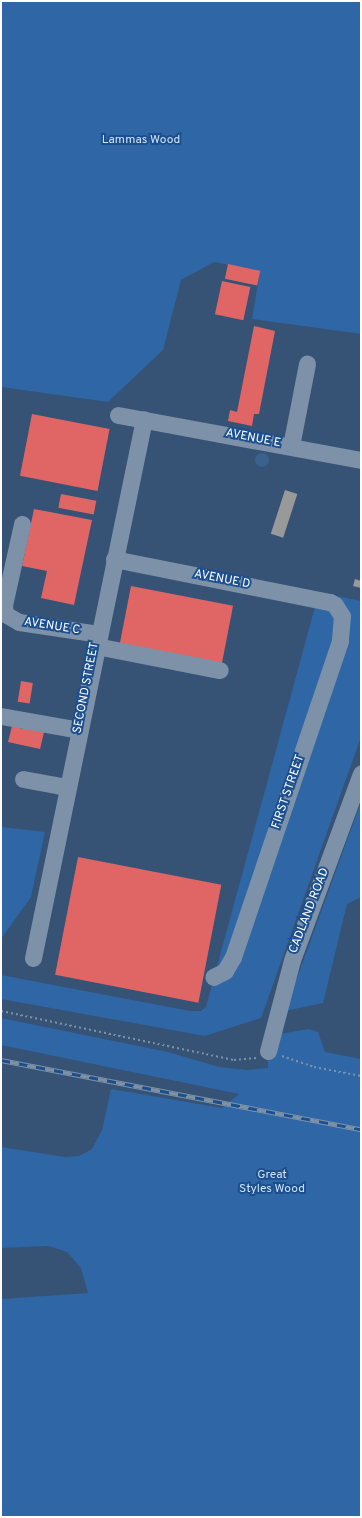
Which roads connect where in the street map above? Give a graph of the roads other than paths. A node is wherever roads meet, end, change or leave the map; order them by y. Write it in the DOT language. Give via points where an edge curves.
graph roads {
  1 [pos="307,364"];
  2 [pos="118,415"];
  3 [pos="144,419"];
  4 [pos="291,446"];
  5 [pos="361,460"];
  6 [pos="22,524"];
  7 [pos="114,559"];
  8 [pos="330,602"];
  9 [pos="97,640"];
  10 [pos="220,670"];
  11 [pos="1,716"];
  12 [pos="79,730"];
  13 [pos="361,773"];
  14 [pos="23,779"];
  15 [pos="68,787"];
  16 [pos="33,958"];
  17 [pos="213,977"];
  18 [pos="268,1051"];
  1 -- 4 [label="street"];
  2 -- 3 [label="street, AVENUE E"];
  3 -- 4 [label="street, AVENUE E"];
  3 -- 7 [label="street, SECOND STREET"];
  4 -- 5 [label="street, AVENUE E"];
  6 -- 9 [label="street, AVENUE C" via="4,605 5,614 19,622"];
  7 -- 8 [label="street, AVENUE D"];
  7 -- 9 [label="street, SECOND STREET"];
  8 -- 17 [label="street, FIRST STREET" via="342,616 340,641 233,957 225,971"];
  9 -- 10 [label="street, AVENUE C"];
  9 -- 12 [label="street, SECOND STREET"];
  11 -- 12 [label="street"];
  12 -- 15 [label="street, SECOND STREET"];
  13 -- 18 [label="street, CADLAND ROAD" via="292,960"];
  14 -- 15 [label="street"];
  15 -- 16 [label="street, SECOND STREET"];
}
